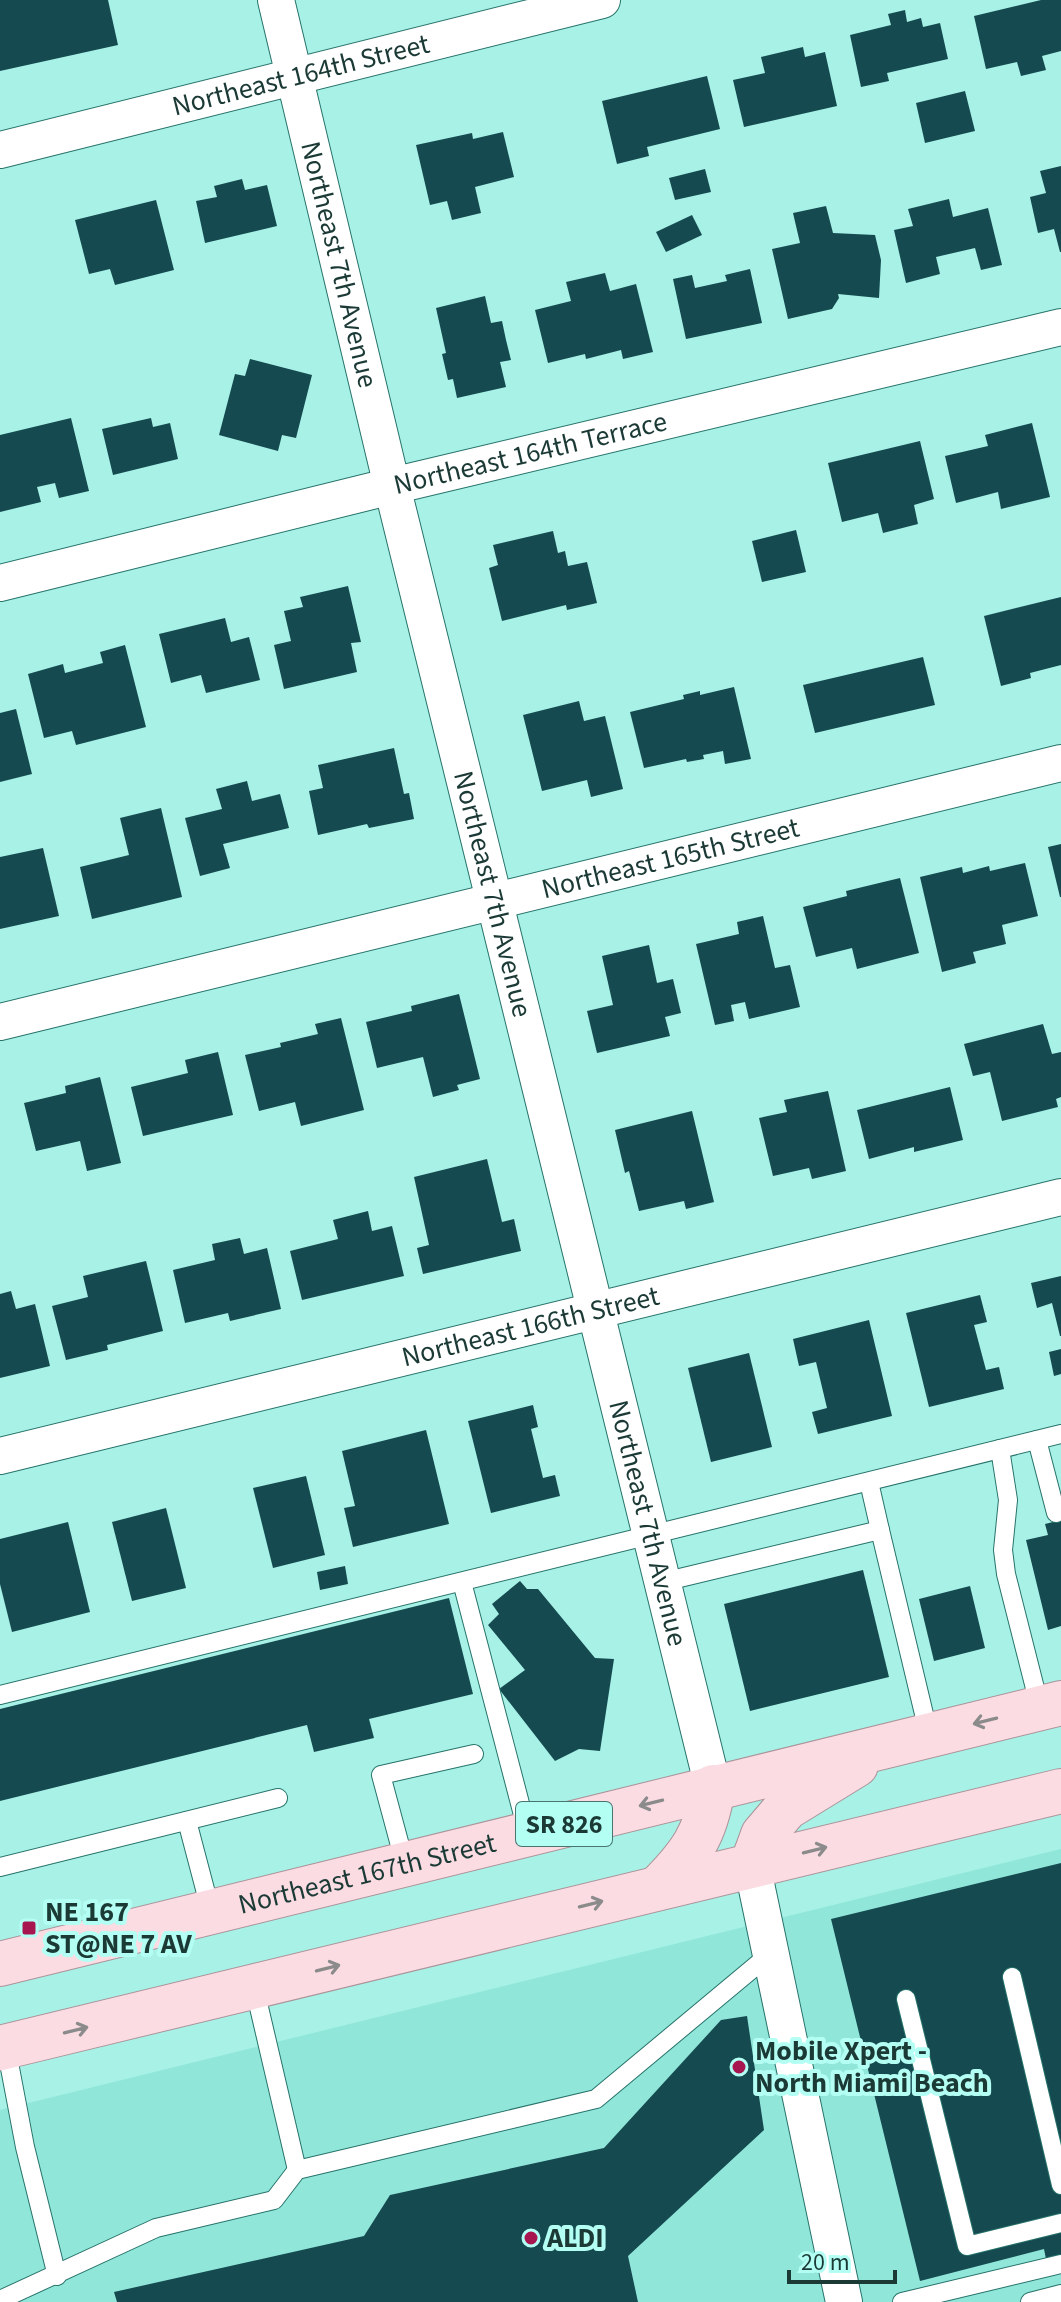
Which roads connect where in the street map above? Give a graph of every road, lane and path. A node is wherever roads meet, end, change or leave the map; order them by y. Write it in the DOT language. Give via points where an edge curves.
graph roads {
  1 [pos="276,0"];
  2 [pos="602,0"];
  3 [pos="294,76"];
  4 [pos="0,150"];
  5 [pos="1061,327"];
  6 [pos="392,486"];
  7 [pos="0,583"];
  8 [pos="1061,763"];
  9 [pos="496,903"];
  10 [pos="0,1022"];
  11 [pos="1061,1197"];
  12 [pos="597,1312"];
  13 [pos="1061,1434"];
  14 [pos="1037,1440"];
  15 [pos="1000,1449"];
  16 [pos="0,1456"];
  17 [pos="869,1482"];
  18 [pos="1056,1513"];
  19 [pos="880,1530"];
  20 [pos="652,1535"];
  21 [pos="462,1582"];
  22 [pos="663,1582"];
  23 [pos="0,1695"];
  24 [pos="1050,1706"];
  25 [pos="909,1740"];
  26 [pos="474,1754"];
  27 [pos="713,1787"];
  28 [pos="1061,1791"];
  29 [pos="278,1798"];
  30 [pos="187,1821"];
  31 [pos="528,1834"];
  32 [pos="405,1864"];
  33 [pos="752,1865"];
  34 [pos="0,1867"];
  35 [pos="658,1888"];
  36 [pos="211,1912"];
  37 [pos="770,1954"];
  38 [pos="0,1964"];
  39 [pos="1012,1977"];
  40 [pos="254,1986"];
  41 [pos="906,1999"];
  42 [pos="3,2048"];
  43 [pos="297,2170"];
  44 [pos="1061,2185"];
  45 [pos="1061,2223"];
  46 [pos="1061,2264"];
  47 [pos="57,2276"];
  48 [pos="1061,2294"];
  49 [pos="0,2300"];
  50 [pos="844,2302"];
  51 [pos="902,2302"];
  52 [pos="1030,2302"];
  1 -- 3 [label="street, Northeast 7th Avenue"];
  2 -- 3 [label="street, Northeast 164th Street"];
  3 -- 4 [label="street, Northeast 164th Street"];
  3 -- 6 [label="street, Northeast 7th Avenue"];
  5 -- 6 [label="street, Northeast 164th Terrace"];
  6 -- 7 [label="street, Northeast 164th Terrace"];
  6 -- 9 [label="street, Northeast 7th Avenue"];
  8 -- 9 [label="street, Northeast 165th Street"];
  9 -- 10 [label="street, Northeast 165th Street"];
  9 -- 12 [label="street, Northeast 7th Avenue"];
  11 -- 12 [label="street, Northeast 166th Street"];
  12 -- 16 [label="street, Northeast 166th Street"];
  12 -- 20 [label="street, Northeast 7th Avenue"];
  13 -- 14 [label="lane"];
  14 -- 15 [label="lane"];
  14 -- 18 [label="lane"];
  15 -- 17 [label="lane"];
  15 -- 24 [label="lane" via="1008,1500 1006,1574"];
  17 -- 19 [label="lane"];
  17 -- 20 [label="lane"];
  19 -- 22 [label="lane"];
  19 -- 25 [label="lane"];
  20 -- 21 [label="lane"];
  20 -- 22 [label="street, Northeast 7th Avenue"];
  21 -- 23 [label="lane"];
  21 -- 31 [label="lane"];
  22 -- 27 [label="street, Northeast 7th Avenue"];
  24 -- 25 [label="main road, Northeast 167th Street / SR 826, one-way"];
  25 -- 27 [label="main road, Northeast 167th Street / SR 826"];
  25 -- 33 [label="main road" via="786,1808 763,1835"];
  26 -- 32 [label="lane" via="381,1775"];
  27 -- 31 [label="main road, Northeast 167th Street / SR 826, one-way"];
  27 -- 35 [label="main road" via="699,1841"];
  33 -- 28 [label="main road, one-way"];
  29 -- 30 [label="lane"];
  30 -- 34 [label="lane"];
  30 -- 36 [label="lane"];
  31 -- 32 [label="main road, Northeast 167th Street / SR 826"];
  32 -- 36 [label="main road, Northeast 167th Street / SR 826"];
  33 -- 35 [label="main road"];
  33 -- 37 [label="street"];
  40 -- 35 [label="main road, one-way"];
  36 -- 38 [label="main road, Northeast 167th Street / SR 826"];
  37 -- 43 [label="lane" via="596,2099"];
  37 -- 50 [label="street"];
  39 -- 44 [label="lane"];
  42 -- 40 [label="main road, one-way"];
  40 -- 43 [label="lane"];
  41 -- 45 [label="lane" via="967,2246"];
  42 -- 47 [label="lane"];
  43 -- 47 [label="lane" via="274,2200 156,2228"];
  46 -- 51 [label="lane"];
  47 -- 49 [label="lane"];
  48 -- 52 [label="lane"];
}
